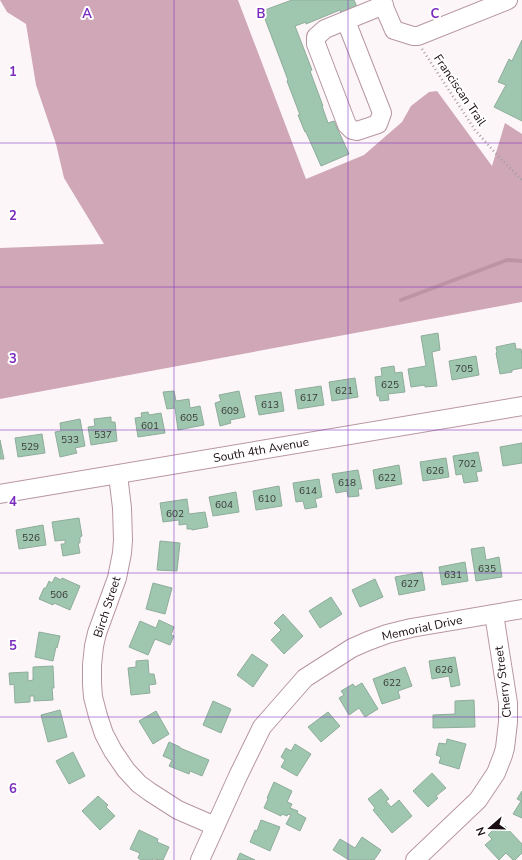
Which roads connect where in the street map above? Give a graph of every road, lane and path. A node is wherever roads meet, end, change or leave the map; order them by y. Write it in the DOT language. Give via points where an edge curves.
graph roads {
  1 [pos="508,0"];
  2 [pos="384,7"];
  3 [pos="346,21"];
  4 [pos="413,36"];
  5 [pos="522,180"];
  6 [pos="522,406"];
  7 [pos="118,474"];
  8 [pos="0,494"];
  9 [pos="522,609"];
  10 [pos="494,614"];
  11 [pos="215,826"];
  12 [pos="200,860"];
  13 [pos="415,860"];
  1 -- 4 [label="street"];
  2 -- 3 [label="street"];
  2 -- 4 [label="street" via="394,30"];
  3 -- 3 [label="street" via="325,29 316,37 316,44 348,125 357,131 378,124 382,113"];
  4 -- 5 [label="path, Franciscan Trail" via="475,130"];
  6 -- 7 [label="street, South 4th Avenue"];
  7 -- 8 [label="street, South 4th Avenue"];
  7 -- 11 [label="street, Birch Street" via="122,508 122,553 117,578 94,646 93,697 98,716 113,751 139,784 178,810"];
  9 -- 10 [label="street, Memorial Drive"];
  10 -- 11 [label="street, Memorial Drive" via="411,628 368,640 305,678 262,727"];
  10 -- 13 [label="street, Cherry Street" via="508,703 508,722 502,755 496,773 478,800"];
  11 -- 12 [label="street, Memorial Drive"];
}
